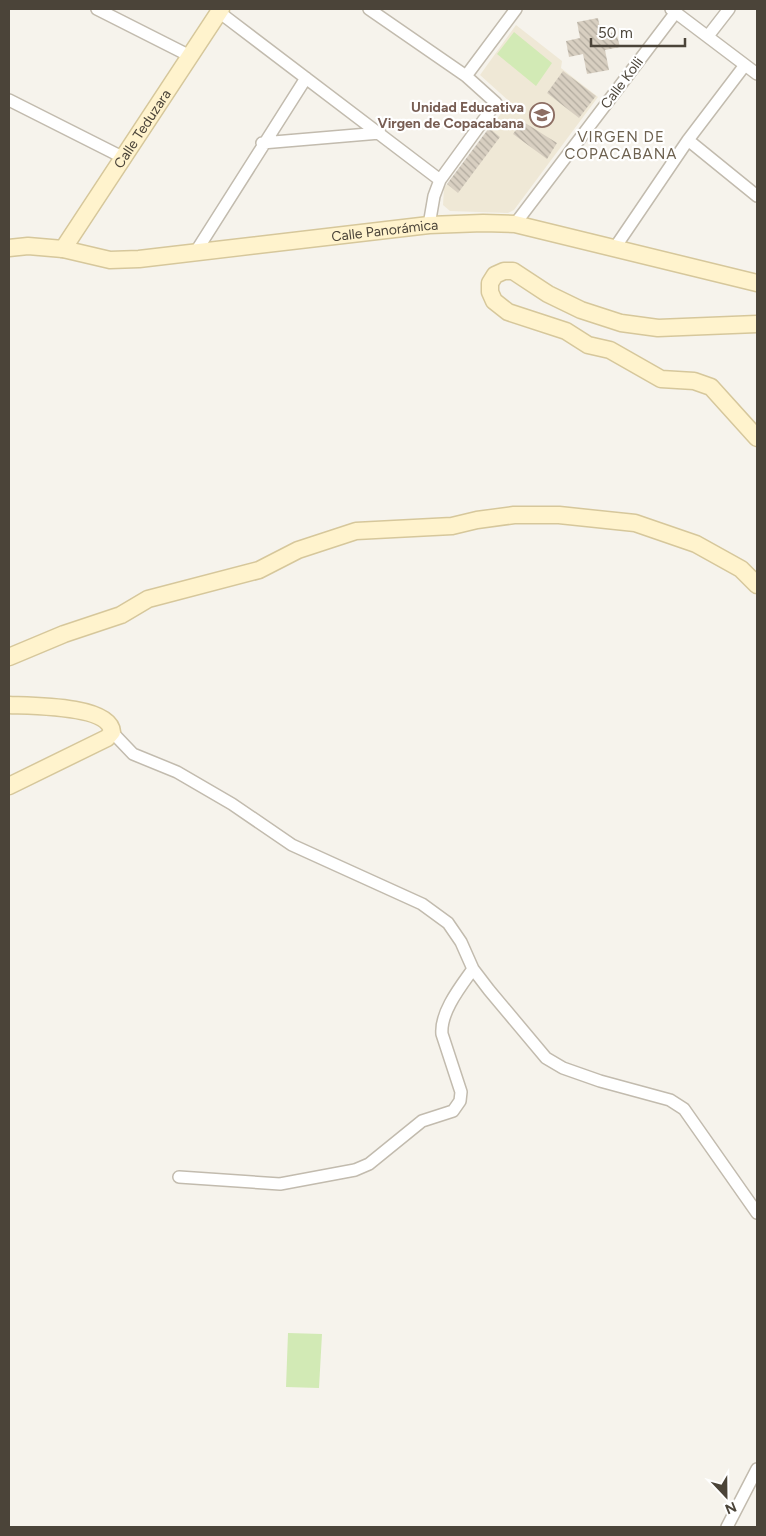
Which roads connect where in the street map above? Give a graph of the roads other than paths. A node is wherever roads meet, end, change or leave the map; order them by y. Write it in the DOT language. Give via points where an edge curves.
graph roads {
  1 [pos="371,9"];
  2 [pos="516,9"];
  3 [pos="729,9"];
  4 [pos="102,10"];
  5 [pos="220,10"];
  6 [pos="674,11"];
  7 [pos="708,36"];
  8 [pos="190,56"];
  9 [pos="745,65"];
  10 [pos="757,74"];
  11 [pos="466,76"];
  12 [pos="306,78"];
  13 [pos="9,100"];
  14 [pos="380,133"];
  15 [pos="688,140"];
  16 [pos="262,143"];
  17 [pos="124,158"];
  18 [pos="440,180"];
  19 [pos="757,196"];
  20 [pos="514,224"];
  21 [pos="429,225"];
  22 [pos="9,248"];
  23 [pos="63,249"];
  24 [pos="614,249"];
  25 [pos="195,253"];
  26 [pos="757,283"];
  27 [pos="757,324"];
  28 [pos="757,438"];
  29 [pos="757,585"];
  30 [pos="9,657"];
  31 [pos="9,705"];
  32 [pos="112,732"];
  33 [pos="9,786"];
  34 [pos="473,969"];
  35 [pos="179,1177"];
  36 [pos="757,1213"];
  37 [pos="757,1469"];
  38 [pos="726,1527"];
  1 -- 11 [label="street"];
  2 -- 11 [label="street"];
  3 -- 7 [label="street"];
  4 -- 8 [label="street"];
  5 -- 8 [label="street, Calle Teduzara"];
  5 -- 12 [label="street"];
  6 -- 7 [label="street"];
  6 -- 20 [label="street, Calle Kolli"];
  7 -- 9 [label="street"];
  8 -- 17 [label="street, Calle Teduzara"];
  9 -- 10 [label="street"];
  9 -- 15 [label="street"];
  11 -- 18 [label="street" via="496,103"];
  12 -- 14 [label="street"];
  12 -- 16 [label="street"];
  13 -- 17 [label="street"];
  14 -- 16 [label="street"];
  14 -- 18 [label="street"];
  15 -- 19 [label="street"];
  15 -- 24 [label="street"];
  16 -- 25 [label="street"];
  17 -- 23 [label="street, Calle Teduzara"];
  18 -- 21 [label="street"];
  20 -- 21 [label="street, Calle Panorámica"];
  20 -- 24 [label="street, Calle Panorámica"];
  21 -- 25 [label="street, Calle Panorámica"];
  22 -- 23 [label="street, Calle Panorámica"];
  23 -- 25 [label="street, Calle Panorámica" via="110,260"];
  24 -- 26 [label="street, Calle Panorámica"];
  27 -- 28 [label="street" via="658,328 621,323 548,294 513,271 504,270 490,283 494,301 508,312 566,331 588,345 610,350 661,379 694,381 711,387"];
  29 -- 30 [label="street" via="741,569 696,544 635,523 559,515 514,515 452,526 356,531 298,550 259,570 148,599 120,615"];
  31 -- 32 [label="street" via="71,710 97,716 107,721"];
  32 -- 33 [label="street" via="107,738"];
  32 -- 34 [label="street" via="133,754 177,772 292,845 422,904 448,923"];
  34 -- 35 [label="street" via="444,1016 442,1025 461,1092 460,1101 453,1110 422,1121 369,1164 355,1170 280,1184"];
  34 -- 36 [label="street" via="546,1058 562,1068 670,1100 684,1109"];
  37 -- 38 [label="street"];
}
